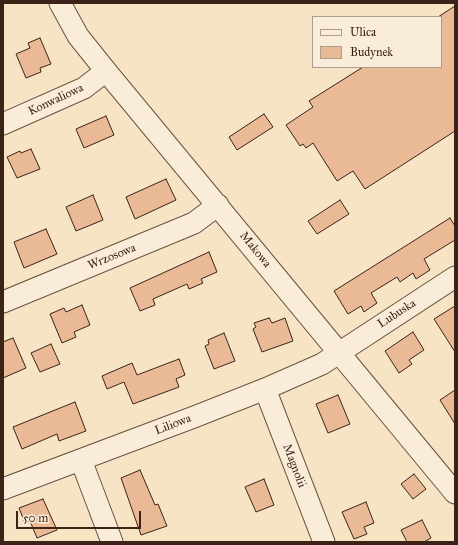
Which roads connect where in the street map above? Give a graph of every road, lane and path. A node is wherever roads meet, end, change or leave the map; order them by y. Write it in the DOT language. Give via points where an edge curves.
graph roads {
  1 [pos="60,3"];
  2 [pos="106,71"];
  3 [pos="3,124"];
  4 [pos="218,205"];
  5 [pos="455,277"];
  6 [pos="3,302"];
  7 [pos="338,352"];
  8 [pos="265,389"];
  9 [pos="81,460"];
  10 [pos="3,489"];
  11 [pos="455,493"];
  12 [pos="112,542"];
  13 [pos="324,542"];
  1 -- 2 [label="street, Makowa" via="78,36"];
  2 -- 3 [label="street, Konwaliowa" via="84,88"];
  2 -- 4 [label="street, Makowa"];
  4 -- 6 [label="street, Wrzosowa" via="194,223"];
  4 -- 7 [label="street, Makowa"];
  5 -- 7 [label="street, Lubuska"];
  7 -- 8 [label="street, Liliowa" via="322,364"];
  7 -- 11 [label="street, Makowa"];
  8 -- 9 [label="street, Liliowa"];
  8 -- 13 [label="street, Magnolii"];
  9 -- 10 [label="street, Liliowa"];
  9 -- 12 [label="street"];
}
